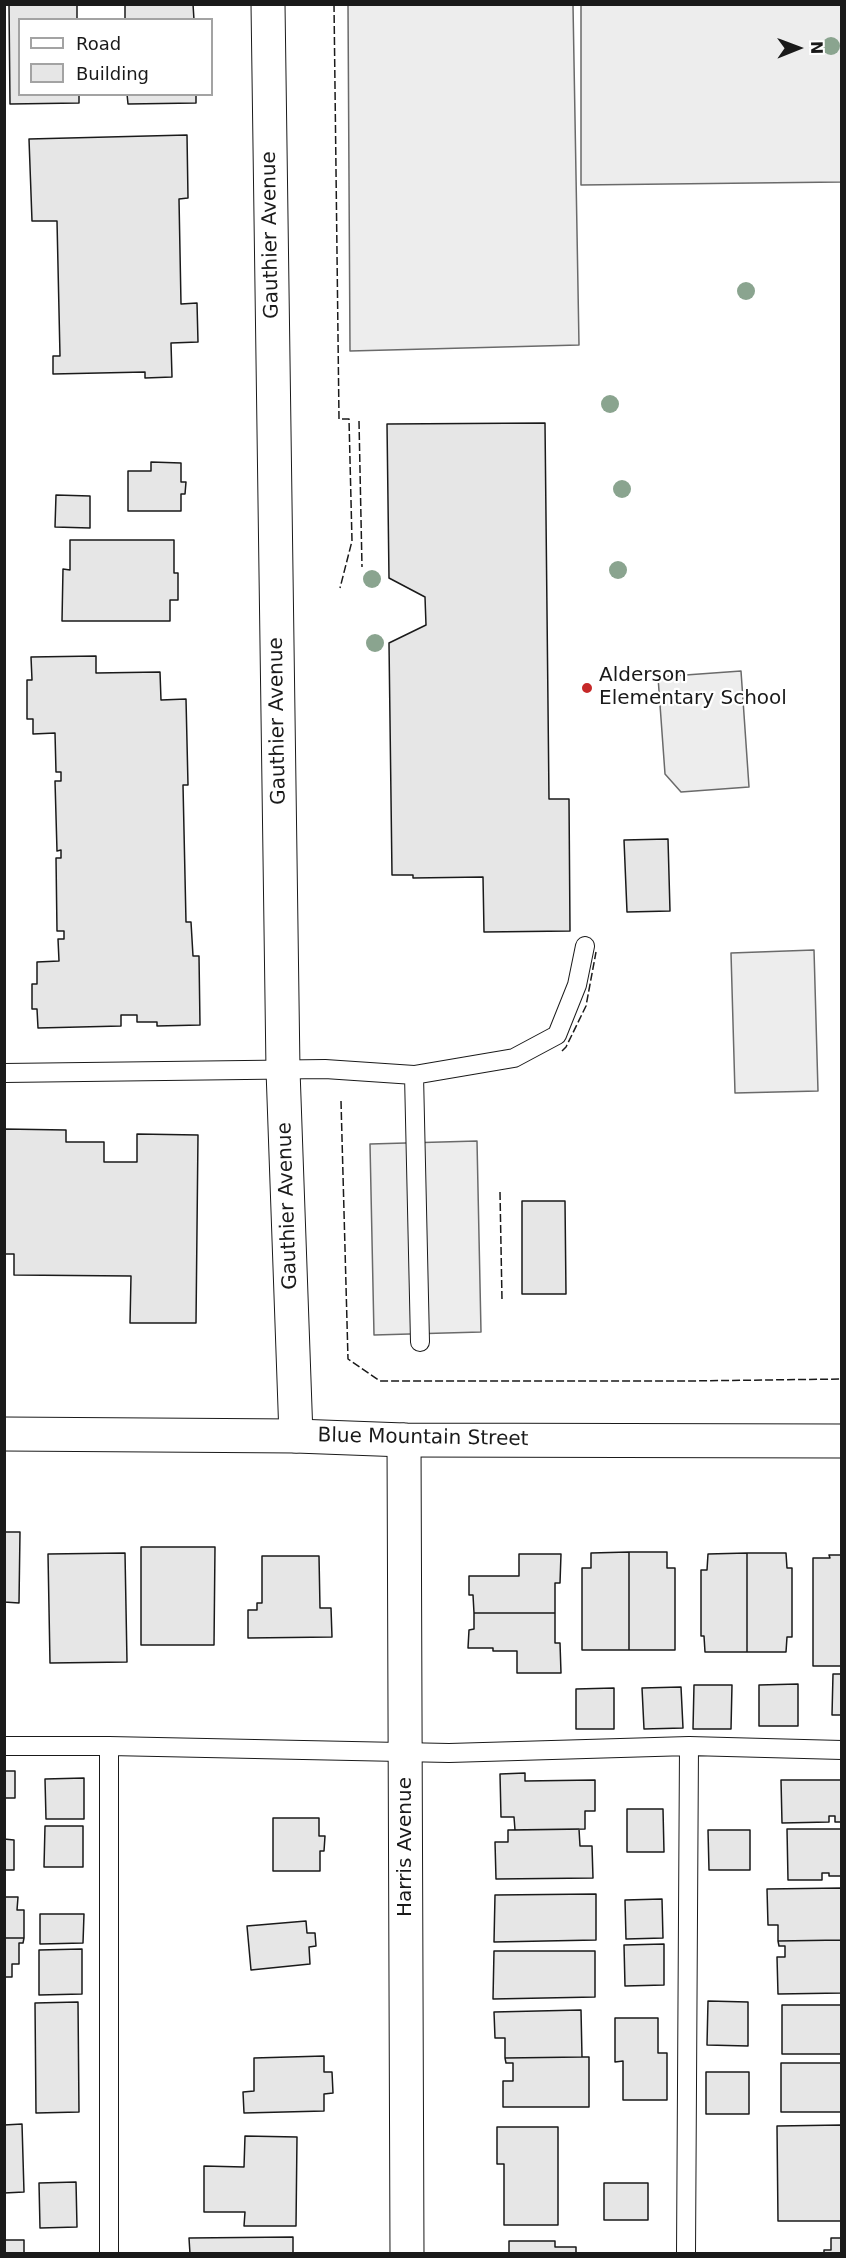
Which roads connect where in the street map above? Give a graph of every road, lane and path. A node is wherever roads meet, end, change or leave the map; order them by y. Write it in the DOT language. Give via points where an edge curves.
graph roads {
  1 [pos="268,4"];
  2 [pos="585,946"];
  3 [pos="283,1070"];
  4 [pos="4,1073"];
  5 [pos="414,1076"];
  6 [pos="420,1342"];
  7 [pos="4,1434"];
  8 [pos="296,1436"];
  9 [pos="404,1440"];
  10 [pos="842,1441"];
  11 [pos="4,1746"];
  12 [pos="109,1746"];
  13 [pos="689,1746"];
  14 [pos="842,1750"];
  15 [pos="406,1751"];
  16 [pos="109,2253"];
  17 [pos="407,2253"];
  18 [pos="686,2253"];
  1 -- 3 [label="street, Gauthier Avenue"];
  2 -- 5 [label="lane" via="577,985 557,1035 514,1058"];
  3 -- 4 [label="lane"];
  3 -- 5 [label="lane"];
  3 -- 8 [label="street, Gauthier Avenue"];
  5 -- 6 [label="lane"];
  7 -- 8 [label="street, Blue Mountain Street"];
  8 -- 9 [label="street, Blue Mountain Street"];
  9 -- 10 [label="street, Blue Mountain Street"];
  9 -- 15 [label="street, Harris Avenue"];
  11 -- 12 [label="lane"];
  12 -- 15 [label="lane"];
  12 -- 16 [label="lane"];
  13 -- 14 [label="lane"];
  13 -- 15 [label="lane"];
  13 -- 18 [label="lane"];
  15 -- 17 [label="street, Harris Avenue"];
}
